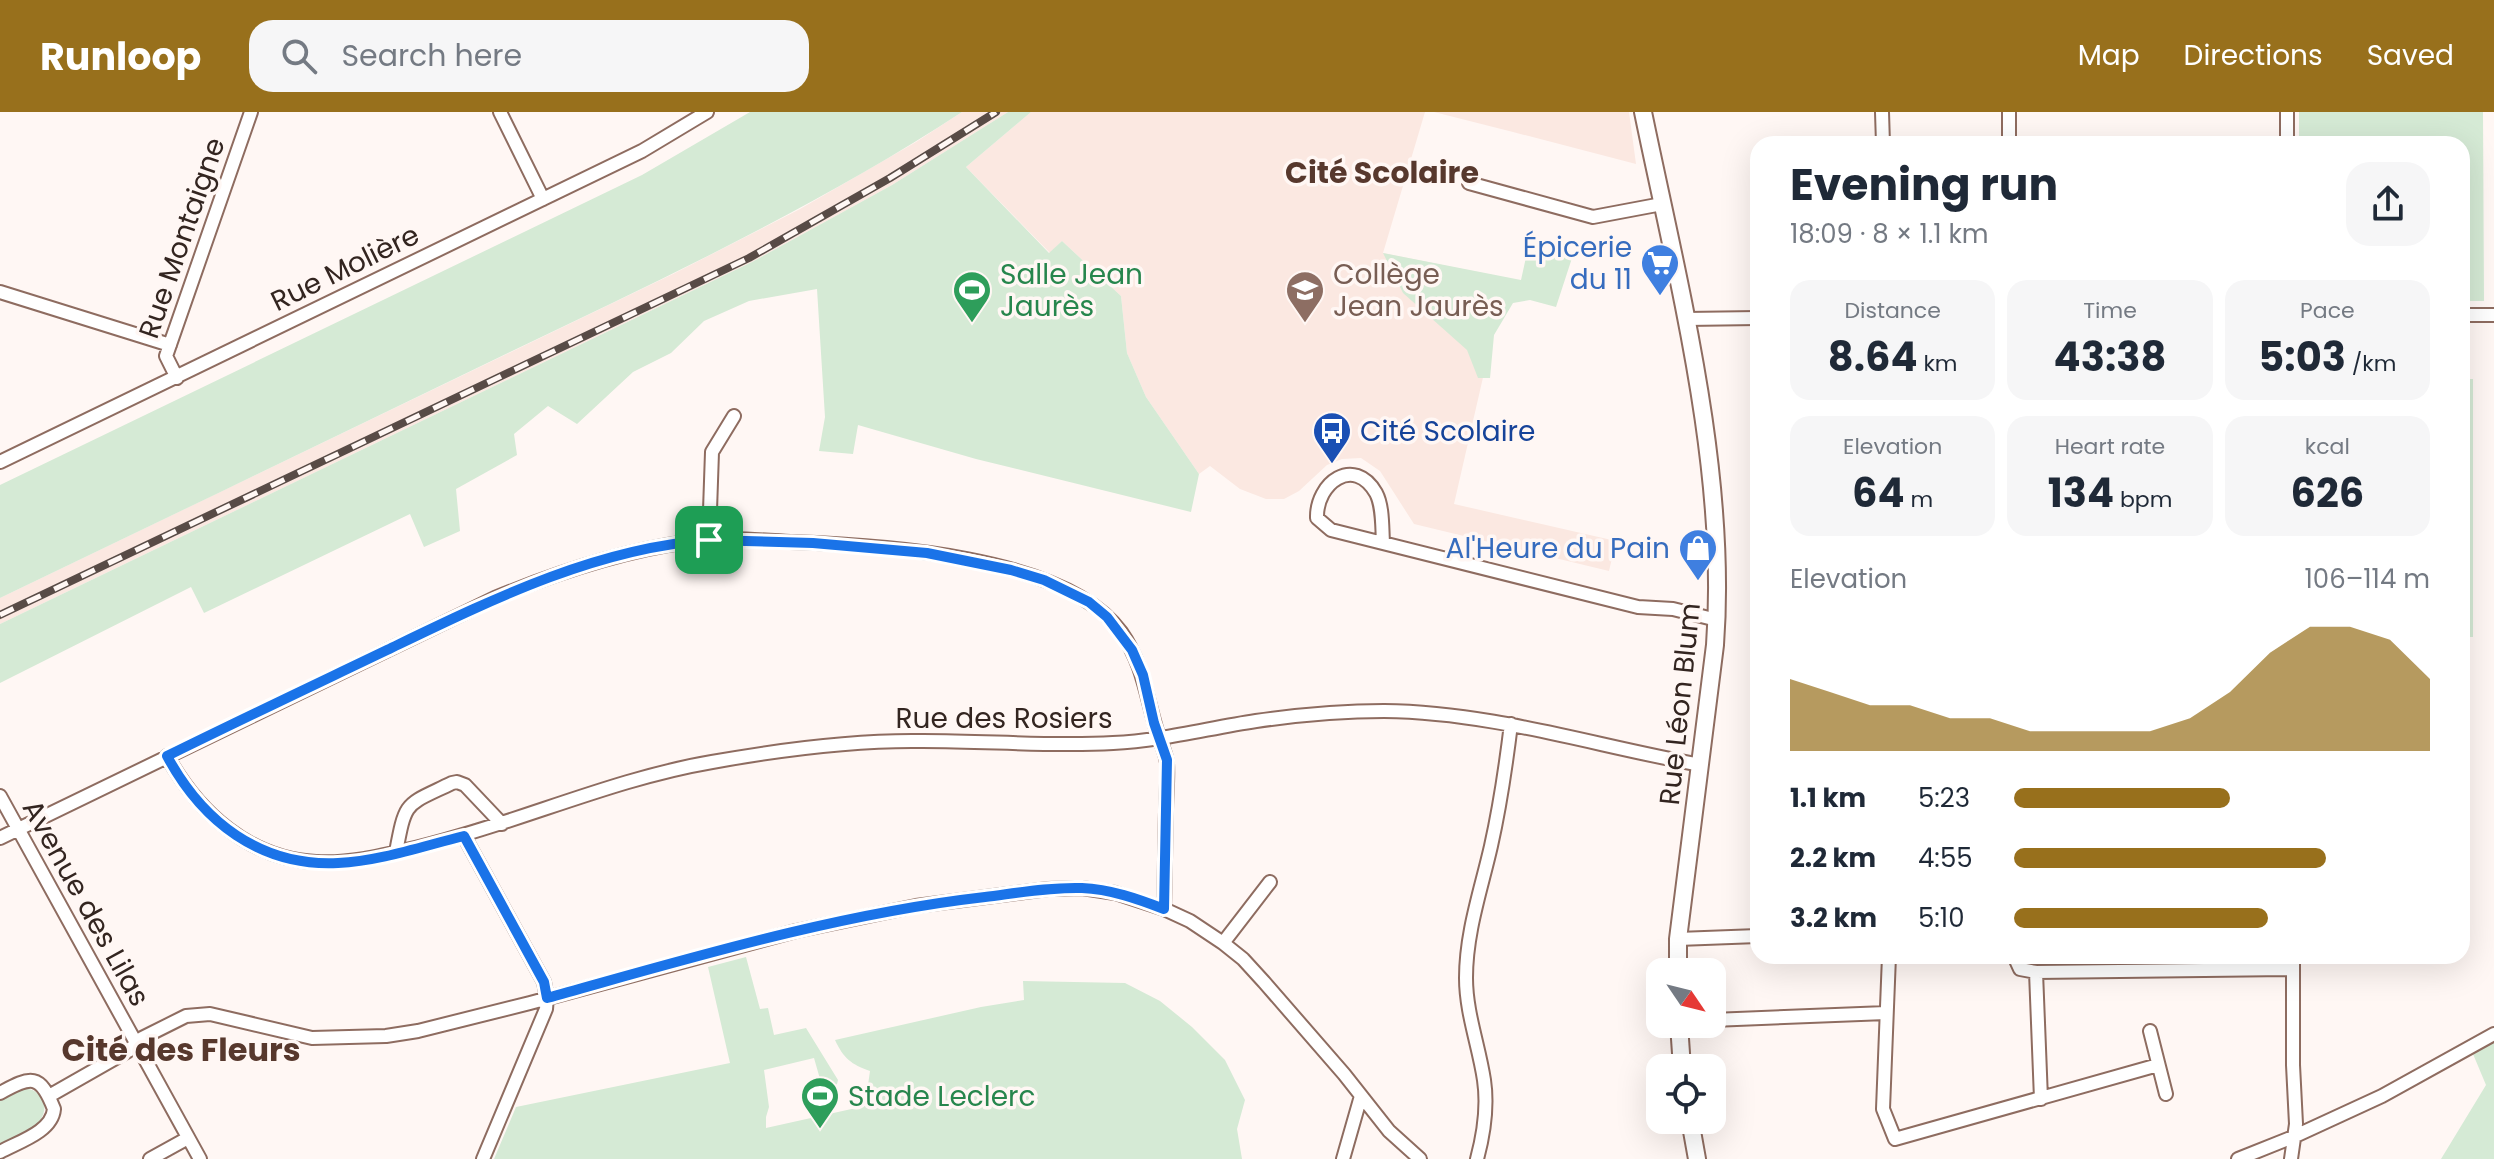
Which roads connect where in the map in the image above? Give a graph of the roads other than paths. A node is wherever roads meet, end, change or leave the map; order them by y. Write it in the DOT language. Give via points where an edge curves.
graph roads {
  1 [pos="251,112"];
  2 [pos="500,112"];
  3 [pos="707,112"];
  4 [pos="1643,112"];
  5 [pos="1882,112"];
  6 [pos="2009,112"];
  7 [pos="2287,112"];
  8 [pos="1883,136"];
  9 [pos="2009,136"];
  10 [pos="2287,136"];
  11 [pos="1469,183"];
  12 [pos="543,199"];
  13 [pos="1662,204"];
  14 [pos="0,292"];
  15 [pos="2470,315"];
  16 [pos="2494,315"];
  17 [pos="1750,318"];
  18 [pos="1686,319"];
  19 [pos="170,345"];
  20 [pos="177,378"];
  21 [pos="734,416"];
  22 [pos="0,462"];
  23 [pos="709,540"];
  24 [pos="1383,542"];
  25 [pos="1717,620"];
  26 [pos="1511,724"];
  27 [pos="1158,738"];
  28 [pos="167,756"];
  29 [pos="1701,765"];
  30 [pos="0,796"];
  31 [pos="502,824"];
  32 [pos="18,829"];
  33 [pos="464,836"];
  34 [pos="0,838"];
  35 [pos="396,852"];
  36 [pos="1270,882"];
  37 [pos="1164,909"];
  38 [pos="1750,936"];
  39 [pos="1678,939"];
  40 [pos="1223,943"];
  41 [pos="1678,958"];
  42 [pos="1889,964"];
  43 [pos="2018,964"];
  44 [pos="2264,964"];
  45 [pos="2293,964"];
  46 [pos="2036,972"];
  47 [pos="547,998"];
  48 [pos="1886,1013"];
  49 [pos="1726,1019"];
  50 [pos="2150,1031"];
  51 [pos="2494,1034"];
  52 [pos="136,1043"];
  53 [pos="2158,1065"];
  54 [pos="0,1093"];
  55 [pos="2166,1094"];
  56 [pos="49,1096"];
  57 [pos="1361,1096"];
  58 [pos="2041,1099"];
  59 [pos="1693,1134"];
  60 [pos="2293,1137"];
  61 [pos="188,1138"];
  62 [pos="0,1152"];
  63 [pos="150,1159"];
  64 [pos="200,1159"];
  65 [pos="483,1159"];
  66 [pos="1343,1159"];
  67 [pos="1420,1159"];
  68 [pos="1477,1159"];
  69 [pos="1697,1159"];
  70 [pos="2238,1159"];
  71 [pos="2291,1159"];
  1 -- 19 [label="street, Rue Montaigne"];
  2 -- 12 [label="street"];
  3 -- 12 [label="street, Rue Molière"];
  4 -- 13 [label="street, Rue Léon Blum"];
  5 -- 8 [label="street"];
  6 -- 9 [label="street"];
  7 -- 10 [label="street"];
  11 -- 13 [label="street" via="1593,217"];
  12 -- 20 [label="street, Rue Molière"];
  13 -- 18 [label="street, Rue Léon Blum"];
  14 -- 19 [label="street"];
  15 -- 16 [label="street"];
  17 -- 18 [label="street"];
  18 -- 25 [label="street, Rue Léon Blum" via="1718,549"];
  19 -- 20 [label="street, Rue Montaigne" via="166,356"];
  20 -- 22 [label="street, Rue Molière"];
  21 -- 23 [label="street" via="712,452"];
  23 -- 27 [label="street" via="883,547 1044,580 1089,602 1120,631 1143,675"];
  23 -- 28 [label="street" via="609,559 505,594"];
  24 -- 24 [label="street" via="1378,498 1366,481 1340,476 1325,487 1316,507 1322,525"];
  24 -- 25 [label="street" via="1638,607"];
  25 -- 29 [label="street, Rue Léon Blum"];
  26 -- 27 [label="street, Rue des Rosiers" via="1382,711 1274,719"];
  26 -- 29 [label="street, Rue des Rosiers"];
  26 -- 68 [label="street" via="1501,802 1468,940 1468,1006 1486,1099"];
  27 -- 31 [label="street, Rue des Rosiers" via="1086,744 821,745 678,769"];
  27 -- 37 [label="street" via="1167,760"];
  28 -- 32 [label="street"];
  28 -- 35 [label="street, Rue des Rosiers" via="209,814 271,853 338,863"];
  29 -- 39 [label="street, Rue Léon Blum"];
  30 -- 32 [label="street, Avenue des Lilas"];
  31 -- 33 [label="street, Rue des Rosiers"];
  31 -- 35 [label="street" via="465,785 452,783 408,806"];
  32 -- 34 [label="street"];
  32 -- 52 [label="street, Avenue des Lilas"];
  33 -- 35 [label="street, Rue des Rosiers"];
  33 -- 47 [label="street" via="544,982"];
  36 -- 40 [label="street"];
  37 -- 40 [label="street"];
  37 -- 47 [label="street" via="1082,888 916,906 796,931"];
  38 -- 39 [label="street"];
  39 -- 41 [label="street, Rue Léon Blum"];
  40 -- 57 [label="street" via="1264,982"];
  42 -- 48 [label="street"];
  43 -- 46 [label="street"];
  44 -- 46 [label="street"];
  45 -- 60 [label="street"];
  46 -- 58 [label="street"];
  47 -- 52 [label="street" via="418,1031 345,1039 312,1038 198,1014"];
  47 -- 65 [label="street"];
  48 -- 49 [label="street"];
  48 -- 58 [label="street" via="1883,1109 1895,1139"];
  50 -- 53 [label="street"];
  51 -- 60 [label="street" via="2382,1096"];
  52 -- 56 [label="street"];
  52 -- 61 [label="street, Avenue des Lilas"];
  53 -- 55 [label="street"];
  53 -- 58 [label="street"];
  54 -- 56 [label="street" via="29,1079"];
  56 -- 62 [label="street" via="51,1121"];
  57 -- 66 [label="street"];
  57 -- 67 [label="street"];
  59 -- 69 [label="street"];
  60 -- 70 [label="street"];
  60 -- 71 [label="street"];
  61 -- 63 [label="street"];
  61 -- 64 [label="street, Avenue des Lilas"];
}
